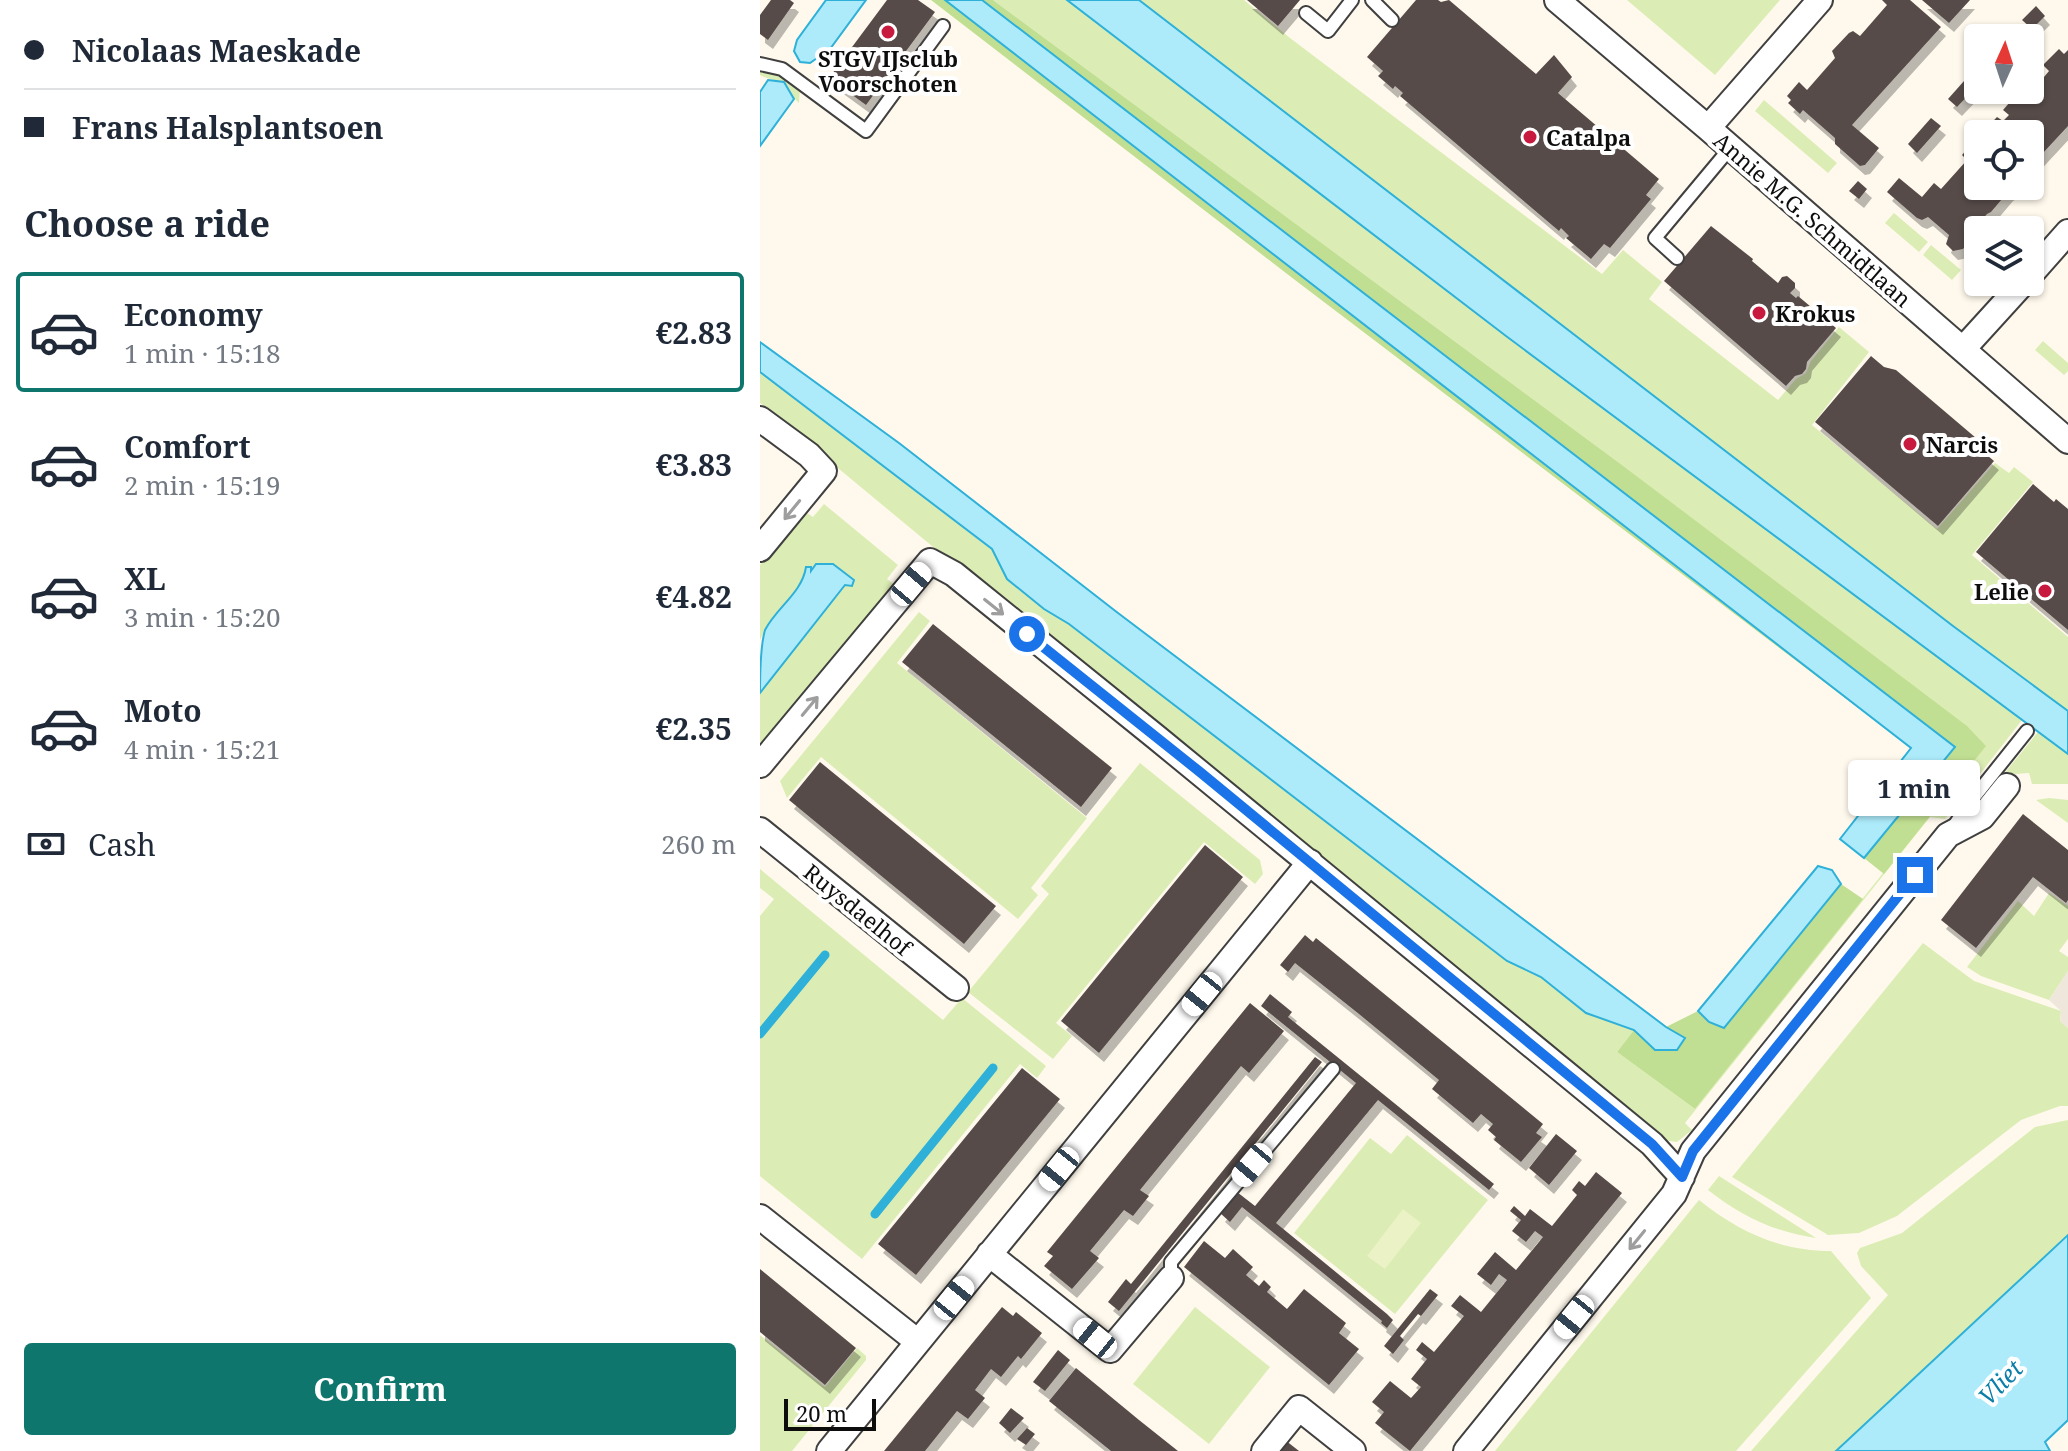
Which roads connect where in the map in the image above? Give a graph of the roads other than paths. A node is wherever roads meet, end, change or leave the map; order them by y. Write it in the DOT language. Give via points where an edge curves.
graph roads {
  1 [pos="1352,0"];
  2 [pos="1372,0"];
  3 [pos="1557,0"];
  4 [pos="1820,0"];
  5 [pos="1306,13"];
  6 [pos="1392,20"];
  7 [pos="943,26"];
  8 [pos="760,64"];
  9 [pos="1708,128"];
  10 [pos="1731,147"];
  11 [pos="2068,232"];
  12 [pos="1677,258"];
  13 [pos="2044,259"];
  14 [pos="2011,296"];
  15 [pos="1963,349"];
  16 [pos="760,419"];
  17 [pos="2068,441"];
  18 [pos="760,549"];
  19 [pos="2027,731"];
  20 [pos="760,765"];
  21 [pos="2007,786"];
  22 [pos="760,830"];
  23 [pos="1948,835"];
  24 [pos="1310,862"];
  25 [pos="956,988"];
  26 [pos="1333,1069"];
  27 [pos="1682,1177"];
  28 [pos="760,1217"];
  29 [pos="989,1254"];
  30 [pos="1171,1278"];
  31 [pos="918,1342"];
  32 [pos="829,1451"];
  33 [pos="1264,1451"];
  34 [pos="1353,1451"];
  35 [pos="1466,1451"];
  1 -- 5 [label="lane" via="1328,31"];
  2 -- 6 [label="lane"];
  3 -- 9 [label="street, Annie M.G. Schmidtlaan"];
  4 -- 9 [label="street"];
  7 -- 8 [label="lane" via="866,131 782,69"];
  9 -- 10 [label="street, Annie M.G. Schmidtlaan"];
  10 -- 12 [label="lane" via="1655,238"];
  10 -- 15 [label="street, Annie M.G. Schmidtlaan"];
  11 -- 13 [label="street"];
  14 -- 15 [label="street"];
  15 -- 17 [label="street, Annie M.G. Schmidtlaan"];
  16 -- 18 [label="street, one-way" via="824,471"];
  19 -- 23 [label="lane"];
  20 -- 24 [label="street, one-way" via="930,561 954,574"];
  21 -- 23 [label="street" via="1982,817"];
  22 -- 25 [label="street, Ruysdaelhof"];
  23 -- 27 [label="street" via="1693,1151"];
  24 -- 27 [label="street" via="1652,1144"];
  24 -- 29 [label="street"];
  26 -- 30 [label="lane" via="1171,1262"];
  27 -- 35 [label="street, one-way" via="1674,1194"];
  28 -- 31 [label="street"];
  29 -- 30 [label="street" via="1110,1350"];
  29 -- 31 [label="street"];
  31 -- 32 [label="street"];
  33 -- 34 [label="street" via="1299,1408"];
}
